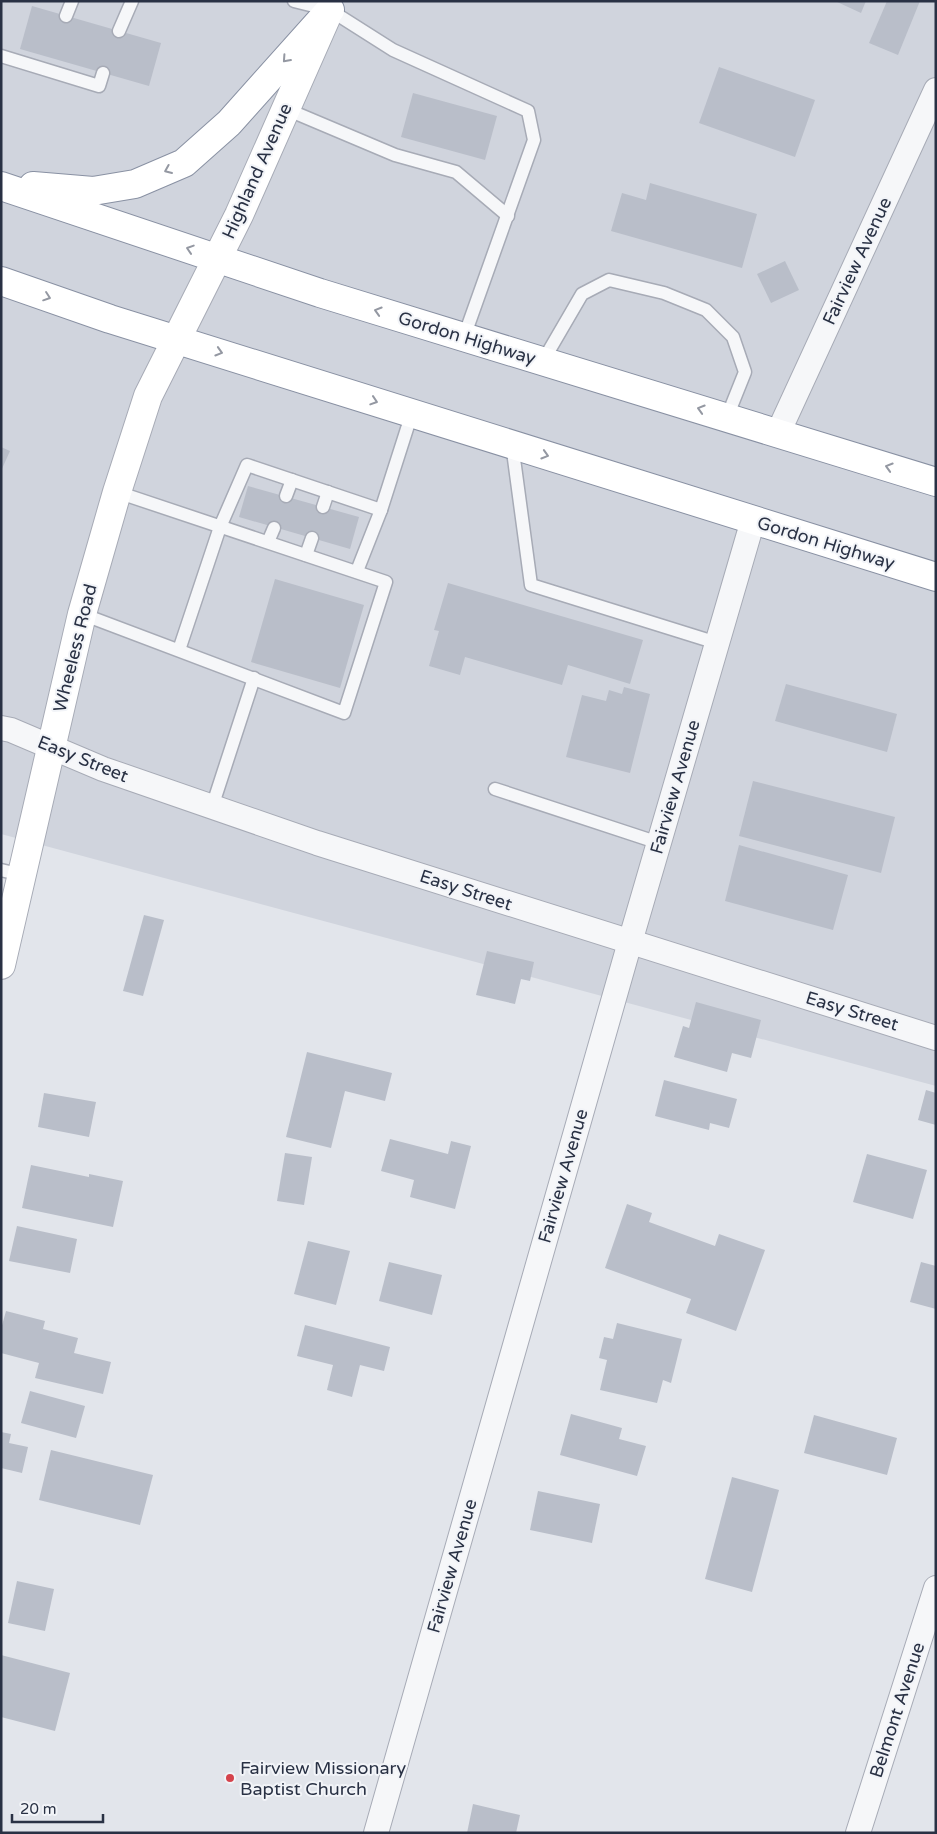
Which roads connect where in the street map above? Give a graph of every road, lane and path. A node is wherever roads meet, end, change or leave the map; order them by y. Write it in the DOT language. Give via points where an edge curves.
graph roads {
  1 [pos="72,1"];
  2 [pos="132,1"];
  3 [pos="294,1"];
  4 [pos="332,6"];
  5 [pos="66,16"];
  6 [pos="119,31"];
  7 [pos="1,56"];
  8 [pos="103,73"];
  9 [pos="936,90"];
  10 [pos="286,109"];
  11 [pos="1,184"];
  12 [pos="508,216"];
  13 [pos="217,258"];
  14 [pos="1,281"];
  15 [pos="464,337"];
  16 [pos="177,340"];
  17 [pos="544,361"];
  18 [pos="412,413"];
  19 [pos="727,417"];
  20 [pos="778,433"];
  21 [pos="512,444"];
  22 [pos="292,480"];
  23 [pos="936,482"];
  24 [pos="117,492"];
  25 [pos="328,492"];
  26 [pos="286,496"];
  27 [pos="323,507"];
  28 [pos="381,510"];
  29 [pos="753,520"];
  30 [pos="220,527"];
  31 [pos="274,528"];
  32 [pos="312,538"];
  33 [pos="268,542"];
  34 [pos="306,555"];
  35 [pos="357,571"];
  36 [pos="936,577"];
  37 [pos="82,614"];
  38 [pos="718,643"];
  39 [pos="179,650"];
  40 [pos="254,678"];
  41 [pos="1,728"];
  42 [pos="51,747"];
  43 [pos="495,790"];
  44 [pos="212,807"];
  45 [pos="659,843"];
  46 [pos="12,873"];
  47 [pos="630,942"];
  48 [pos="1,964"];
  49 [pos="936,1038"];
  50 [pos="936,1588"];
  51 [pos="376,1833"];
  52 [pos="858,1833"];
  1 -- 5 [label="lane"];
  2 -- 6 [label="lane"];
  3 -- 4 [label="lane"];
  4 -- 10 [label="main road, Highland Avenue"];
  4 -- 11 [label="main road, one-way" via="229,122 184,163 135,184 92,191"];
  4 -- 12 [label="lane" via="393,50 528,111 534,140"];
  7 -- 8 [label="lane" via="46,63 99,86"];
  9 -- 20 [label="street, Fairview Avenue"];
  10 -- 12 [label="lane" via="395,155 456,172"];
  10 -- 13 [label="main road, Highland Avenue" via="240,215"];
  13 -- 11 [label="main road, Gordon Highway, one-way"];
  12 -- 15 [label="lane"];
  15 -- 13 [label="main road, Gordon Highway, one-way"];
  13 -- 16 [label="main road, Highland Avenue"];
  14 -- 16 [label="main road, Gordon Highway, one-way"];
  15 -- 17 [label="main road, Gordon Highway"];
  16 -- 18 [label="main road, Gordon Highway, one-way"];
  16 -- 24 [label="main road, Wheeless Road" via="148,396"];
  19 -- 17 [label="main road, Gordon Highway, one-way"];
  17 -- 19 [label="lane" via="582,294 609,280 664,292 706,310 733,337 745,372"];
  18 -- 21 [label="main road, Gordon Highway"];
  18 -- 28 [label="lane"];
  19 -- 20 [label="main road, Gordon Highway"];
  23 -- 20 [label="main road, Gordon Highway, one-way"];
  21 -- 29 [label="main road, Gordon Highway, one-way"];
  21 -- 38 [label="lane" via="531,585"];
  22 -- 25 [label="lane"];
  22 -- 26 [label="lane"];
  22 -- 30 [label="lane" via="247,465"];
  24 -- 30 [label="lane"];
  24 -- 37 [label="main road, Wheeless Road"];
  25 -- 27 [label="lane"];
  25 -- 28 [label="lane"];
  28 -- 35 [label="lane"];
  29 -- 36 [label="main road, Gordon Highway"];
  29 -- 38 [label="street, Fairview Avenue"];
  30 -- 33 [label="lane"];
  30 -- 39 [label="lane"];
  31 -- 33 [label="lane"];
  32 -- 34 [label="lane"];
  33 -- 34 [label="lane"];
  34 -- 35 [label="lane"];
  35 -- 40 [label="lane" via="386,582 344,713"];
  37 -- 39 [label="lane"];
  37 -- 42 [label="main road, Wheeless Road"];
  38 -- 45 [label="street, Fairview Avenue"];
  39 -- 40 [label="lane"];
  40 -- 44 [label="lane"];
  41 -- 42 [label="street, Easy Street"];
  42 -- 44 [label="street, Easy Street"];
  42 -- 46 [label="main road, Wheeless Road"];
  43 -- 45 [label="lane"];
  44 -- 47 [label="street, Easy Street"];
  45 -- 47 [label="street, Fairview Avenue"];
  46 -- 48 [label="main road, Wheeless Road"];
  47 -- 49 [label="street, Easy Street"];
  47 -- 51 [label="street, Fairview Avenue"];
  50 -- 52 [label="street, Belmont Avenue"];
}
